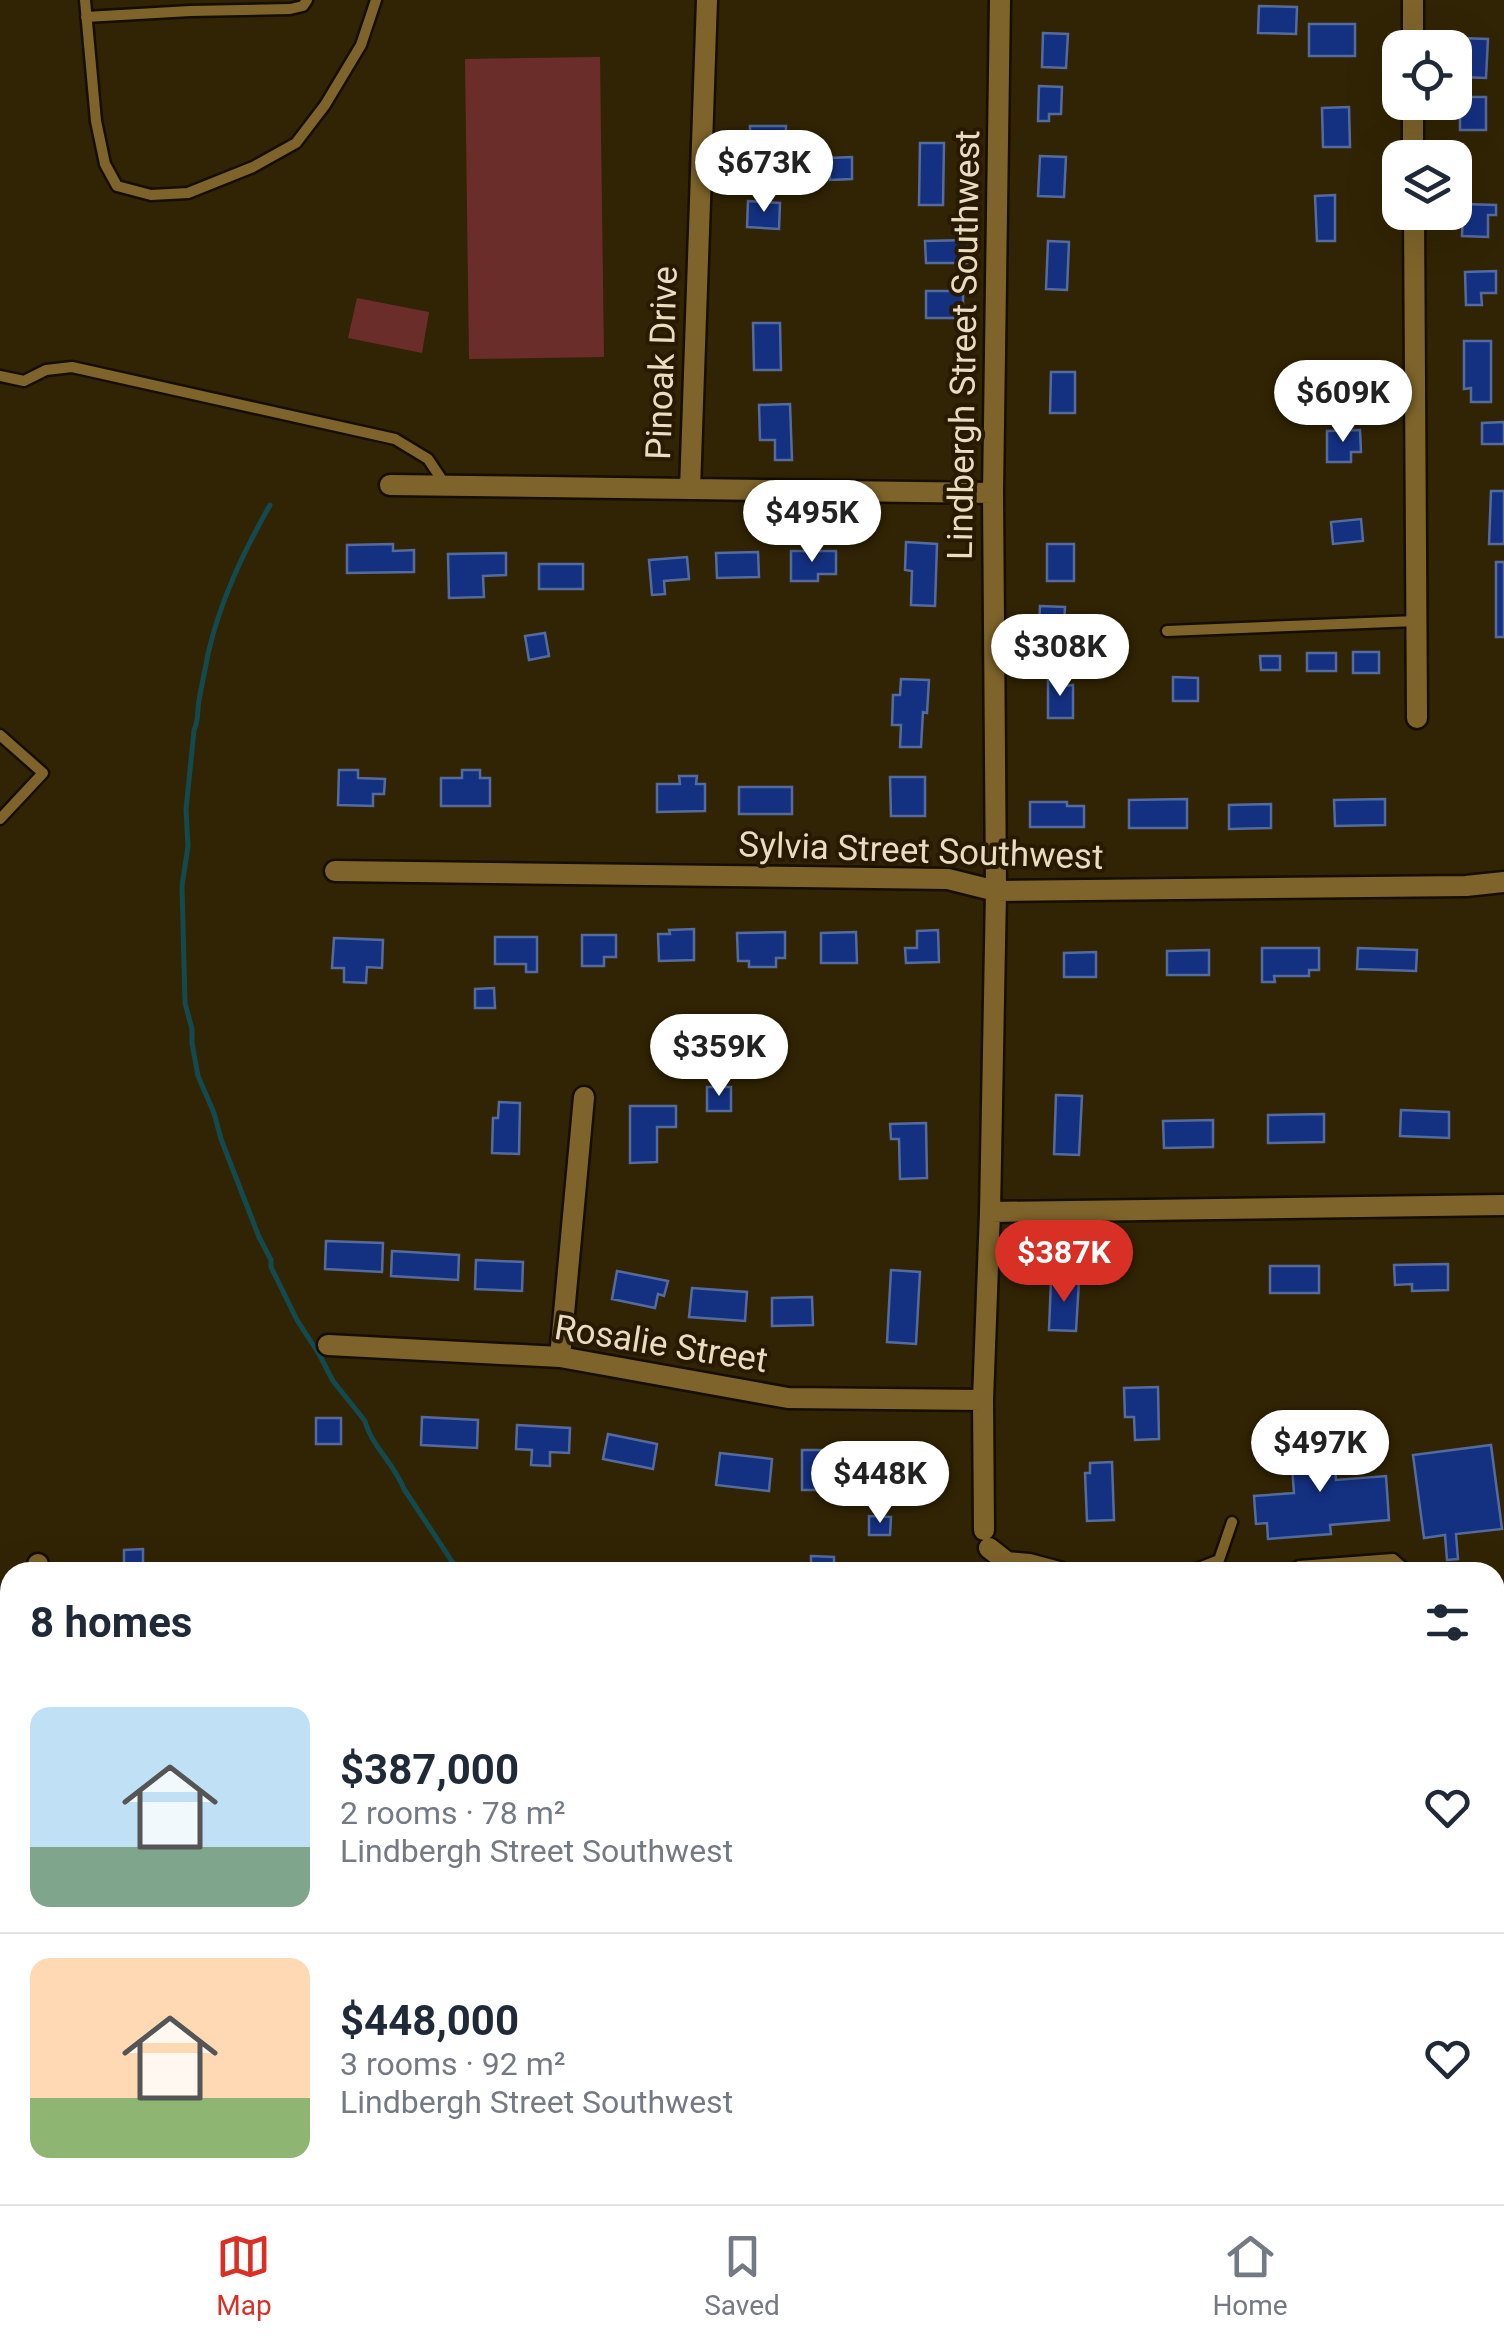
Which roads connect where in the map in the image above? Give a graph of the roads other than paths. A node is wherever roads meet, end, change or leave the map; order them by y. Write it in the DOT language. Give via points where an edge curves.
graph roads {
  1 [pos="85,0"];
  2 [pos="306,0"];
  3 [pos="376,0"];
  4 [pos="707,0"];
  5 [pos="1000,0"];
  6 [pos="1412,0"];
  7 [pos="86,17"];
  8 [pos="1413,30"];
  9 [pos="1414,230"];
  10 [pos="0,376"];
  11 [pos="390,485"];
  12 [pos="446,485"];
  13 [pos="690,489"];
  14 [pos="994,493"];
  15 [pos="1416,622"];
  16 [pos="1167,631"];
  17 [pos="1417,718"];
  18 [pos="0,734"];
  19 [pos="0,819"];
  20 [pos="335,871"];
  21 [pos="1504,882"];
  22 [pos="996,892"];
  23 [pos="584,1097"];
  24 [pos="1504,1205"];
  25 [pos="990,1212"];
  26 [pos="328,1345"];
  27 [pos="560,1358"];
  28 [pos="983,1400"];
  29 [pos="1232,1522"];
  30 [pos="1008,1562"];
  31 [pos="1213,1562"];
  32 [pos="1352,1562"];
  33 [pos="1396,1562"];
  1 -- 7 [label="lane"];
  2 -- 7 [label="lane" via="290,10"];
  3 -- 7 [label="lane" via="360,45 296,143 188,193 152,195 117,186 104,164"];
  4 -- 13 [label="street, Pinoak Drive"];
  5 -- 14 [label="street, Lindbergh Street Southwest"];
  6 -- 8 [label="street"];
  9 -- 15 [label="street"];
  10 -- 12 [label="lane" via="24,381 72,368 395,439 428,459"];
  11 -- 12 [label="street"];
  12 -- 13 [label="street"];
  13 -- 14 [label="street"];
  14 -- 22 [label="street, Lindbergh Street Southwest"];
  15 -- 16 [label="lane"];
  15 -- 17 [label="street"];
  18 -- 19 [label="lane" via="43,773"];
  20 -- 22 [label="street, Sylvia Street Southwest" via="948,879"];
  21 -- 22 [label="street, Sylvia Street Southwest"];
  22 -- 25 [label="street, Lindbergh Street Southwest"];
  23 -- 27 [label="street"];
  24 -- 25 [label="street"];
  25 -- 28 [label="street, Lindbergh Street Southwest"];
  26 -- 27 [label="street, Rosalie Street"];
  27 -- 28 [label="street, Rosalie Street" via="788,1398"];
  28 -- 30 [label="street, Lindbergh Street Southwest" via="986,1539"];
  29 -- 31 [label="lane"];
  32 -- 33 [label="lane"];
}
